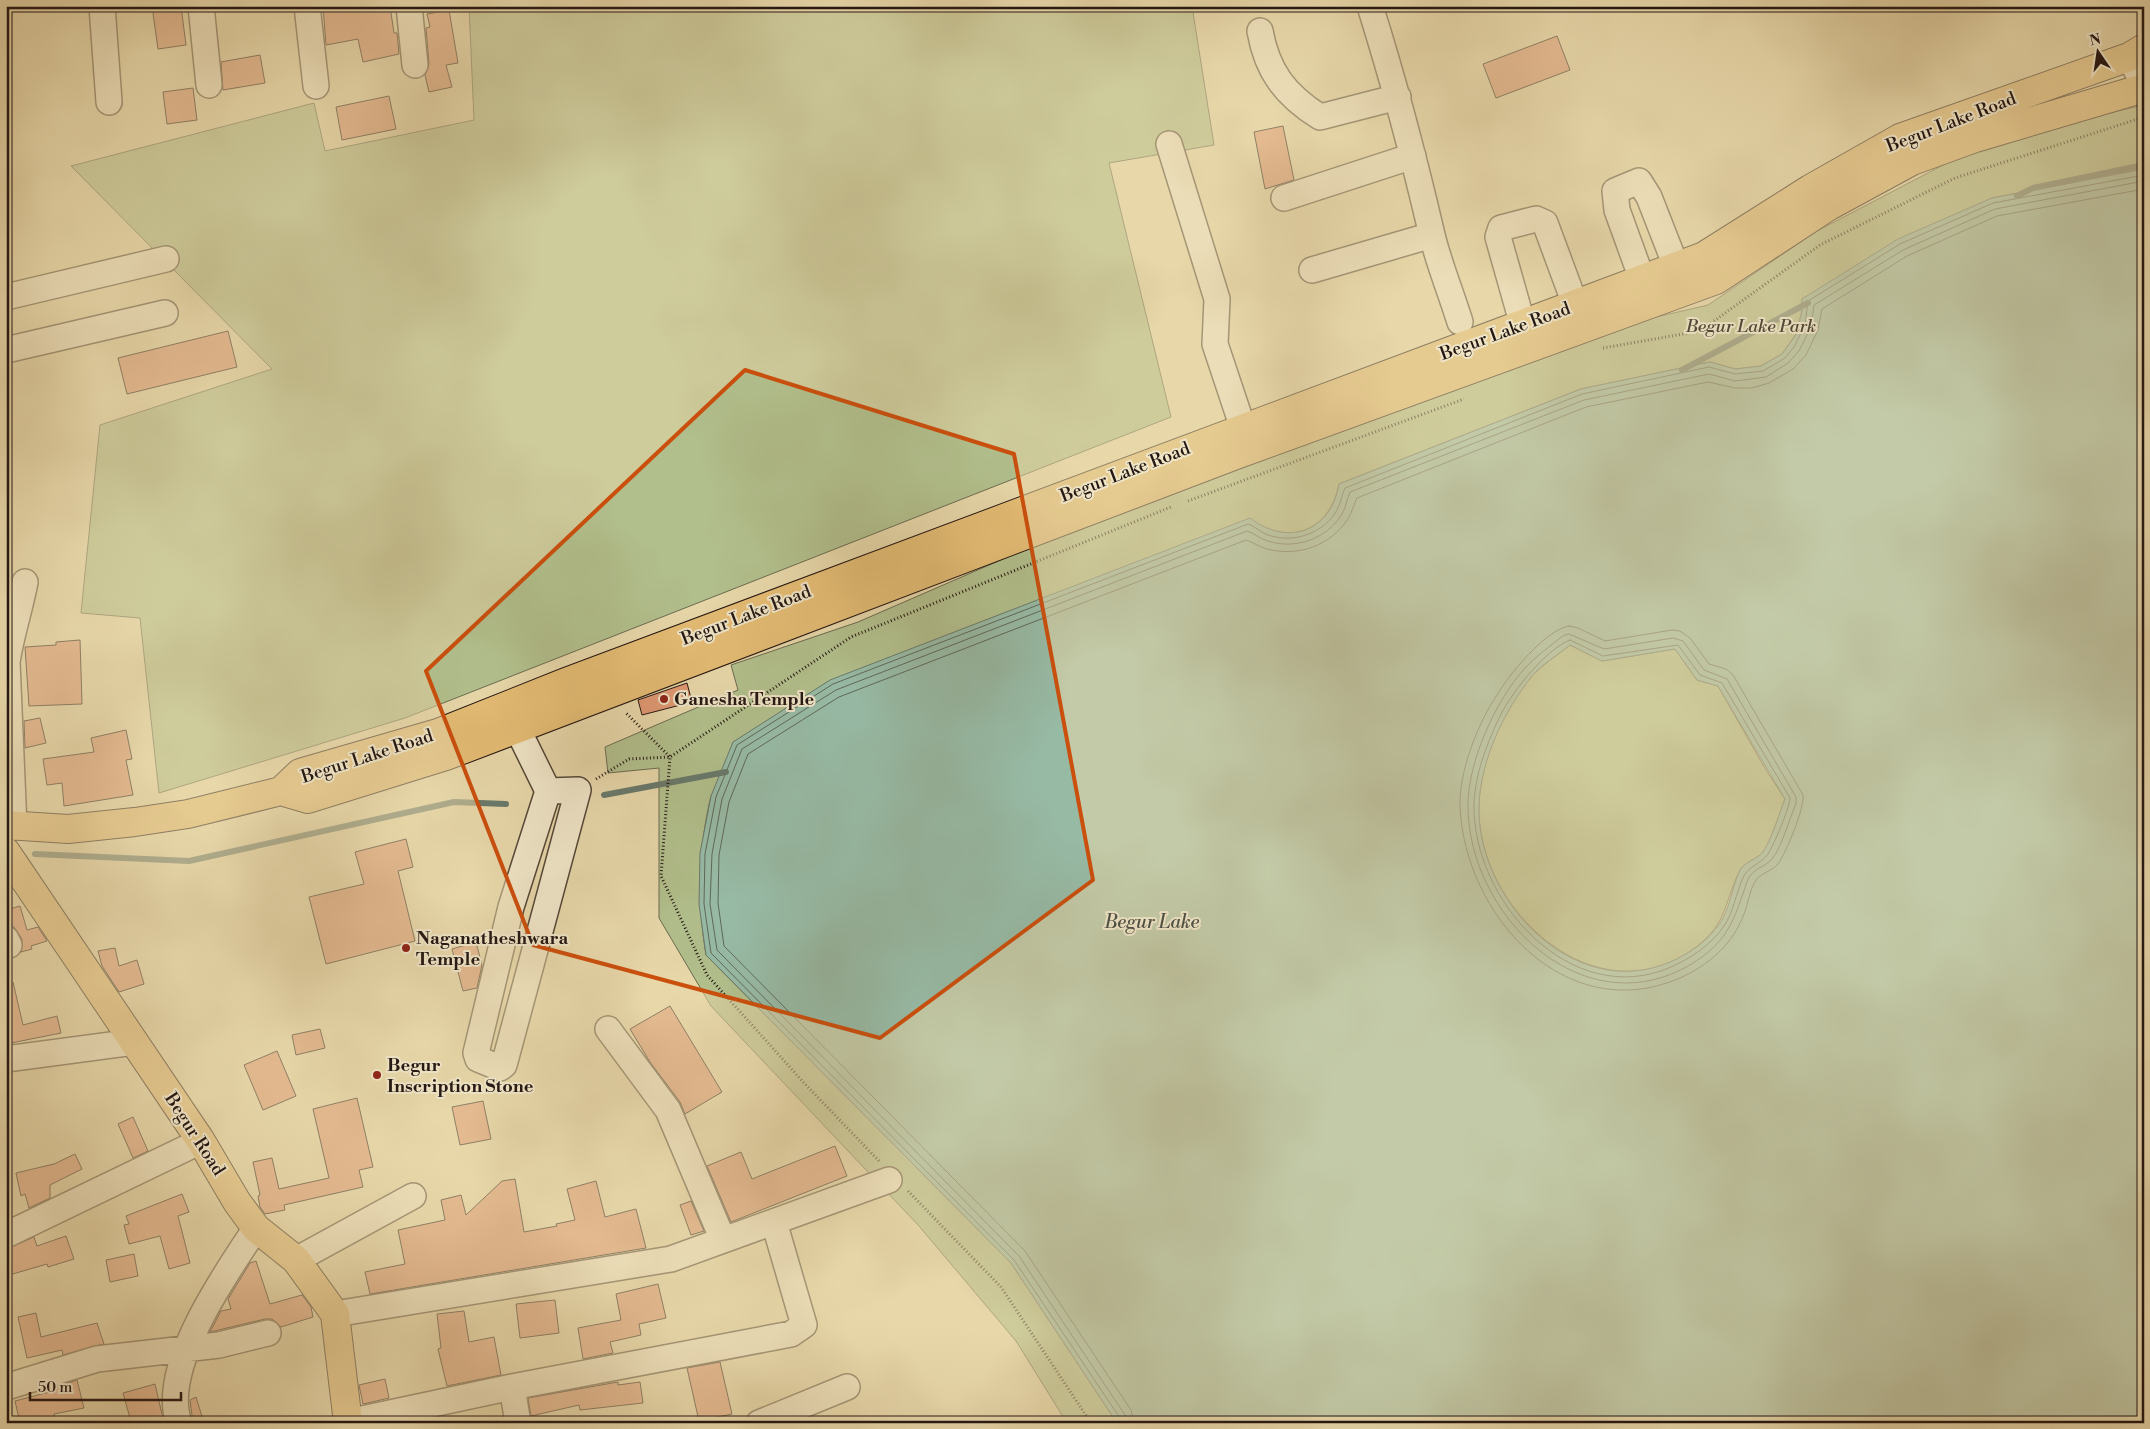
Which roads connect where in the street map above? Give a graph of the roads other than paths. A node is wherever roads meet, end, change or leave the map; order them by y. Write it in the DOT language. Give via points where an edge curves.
graph roads {
  1 [pos="102,6"];
  2 [pos="201,6"];
  3 [pos="307,6"];
  4 [pos="408,6"];
  5 [pos="1370,6"];
  6 [pos="1260,31"];
  7 [pos="2136,52"];
  8 [pos="415,65"];
  9 [pos="2144,84"];
  10 [pos="209,85"];
  11 [pos="316,86"];
  12 [pos="2144,88"];
  13 [pos="1398,97"];
  14 [pos="109,102"];
  15 [pos="1169,144"];
  16 [pos="1413,156"];
  17 [pos="1284,198"];
  18 [pos="1432,235"];
  19 [pos="166,259"];
  20 [pos="1676,266"];
  21 [pos="1312,270"];
  22 [pos="1642,279"];
  23 [pos="6,297"];
  24 [pos="1575,304"];
  25 [pos="165,313"];
  26 [pos="1460,322"];
  27 [pos="1526,336"];
  28 [pos="6,350"];
  29 [pos="1243,428"];
  30 [pos="913,565"];
  31 [pos="25,582"];
  32 [pos="570,694"];
  33 [pos="517,728"];
  34 [pos="548,791"];
  35 [pos="281,792"];
  36 [pos="9,835"];
  37 [pos="608,1029"];
  38 [pos="134,1042"];
  39 [pos="6,1059"];
  40 [pos="201,1141"];
  41 [pos="894,1179"];
  42 [pos="413,1196"];
  43 [pos="774,1222"];
  44 [pos="256,1228"];
  45 [pos="6,1235"];
  46 [pos="723,1240"];
  47 [pos="296,1260"];
  48 [pos="335,1314"];
  49 [pos="268,1333"];
  50 [pos="188,1349"];
  51 [pos="6,1387"];
  52 [pos="512,1387"];
  53 [pos="847,1387"];
  54 [pos="348,1422"];
  55 [pos="179,1423"];
  56 [pos="518,1423"];
  57 [pos="759,1423"];
  1 -- 14 [label="street"];
  2 -- 10 [label="street"];
  3 -- 11 [label="street"];
  4 -- 8 [label="street"];
  5 -- 13 [label="street"];
  6 -- 13 [label="street" via="1264,53 1278,81 1320,117"];
  7 -- 9 [label="street"];
  7 -- 20 [label="main road, Begur Lake Road" via="1900,138 1810,189 1704,256"];
  12 -- 27 [label="main road, Begur Lake Road" via="1975,138 1912,161 1829,206 1716,280"];
  13 -- 16 [label="street"];
  15 -- 29 [label="street" via="1217,299 1215,344"];
  16 -- 17 [label="street"];
  16 -- 18 [label="street"];
  18 -- 21 [label="street"];
  18 -- 26 [label="street"];
  19 -- 23 [label="street"];
  20 -- 22 [label="main road, Begur Lake Road"];
  20 -- 22 [label="street" via="1649,197 1639,181 1615,191 1617,210"];
  22 -- 24 [label="main road, Begur Lake Road"];
  24 -- 27 [label="main road, Begur Lake Road"];
  24 -- 27 [label="street" via="1544,223 1536,219 1501,228 1498,237"];
  25 -- 28 [label="street"];
  27 -- 29 [label="main road, Begur Lake Road"];
  27 -- 30 [label="main road, Begur Lake Road" via="1236,455"];
  29 -- 30 [label="main road, Begur Lake Road"];
  30 -- 32 [label="main road, Begur Lake Road"];
  30 -- 32 [label="main road, Begur Lake Road" via="606,693"];
  31 -- 36 [label="street" via="7,662"];
  32 -- 33 [label="main road, Begur Lake Road"];
  32 -- 35 [label="main road, Begur Lake Road" via="300,773"];
  33 -- 34 [label="street"];
  33 -- 35 [label="main road, Begur Lake Road" via="446,756 308,799"];
  34 -- 34 [label="street" via="512,907 476,1053 478,1059 500,1068 504,1065 578,790"];
  35 -- 36 [label="main road" via="188,814"];
  36 -- 38 [label="main road, Begur Road"];
  37 -- 46 [label="street" via="668,1110"];
  38 -- 39 [label="street"];
  38 -- 40 [label="main road, Begur Road"];
  40 -- 44 [label="main road, Begur Road"];
  40 -- 45 [label="street"];
  41 -- 43 [label="street"];
  42 -- 47 [label="street"];
  43 -- 46 [label="street"];
  43 -- 52 [label="street" via="804,1325 792,1334"];
  44 -- 47 [label="main road, Begur Road"];
  44 -- 50 [label="street" via="213,1294"];
  46 -- 48 [label="street" via="647,1264"];
  47 -- 48 [label="main road, Begur Road"];
  48 -- 54 [label="main road, Begur Road"];
  49 -- 50 [label="street"];
  50 -- 51 [label="street" via="97,1359"];
  50 -- 55 [label="street" via="175,1382 174,1410"];
  52 -- 54 [label="street"];
  52 -- 56 [label="street"];
  53 -- 57 [label="street"];
}
